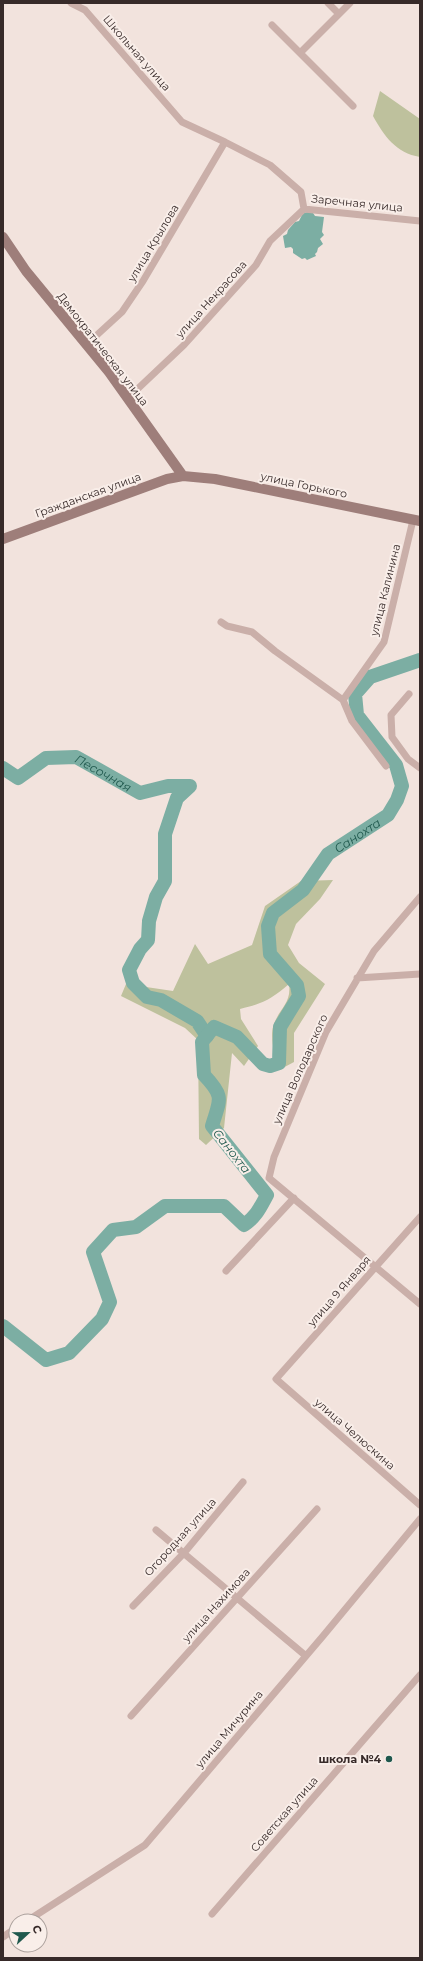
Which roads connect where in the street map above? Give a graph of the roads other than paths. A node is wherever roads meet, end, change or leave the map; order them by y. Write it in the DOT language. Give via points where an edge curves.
graph roads {
  1 [pos="71,3"];
  2 [pos="328,3"];
  3 [pos="350,3"];
  4 [pos="339,14"];
  5 [pos="272,24"];
  6 [pos="300,53"];
  7 [pos="353,106"];
  8 [pos="182,122"];
  9 [pos="225,142"];
  10 [pos="304,209"];
  11 [pos="420,221"];
  12 [pos="3,237"];
  13 [pos="86,345"];
  14 [pos="128,398"];
  15 [pos="183,476"];
  16 [pos="417,521"];
  17 [pos="3,539"];
  18 [pos="220,622"];
  19 [pos="410,694"];
  20 [pos="343,700"];
  21 [pos="386,766"];
  22 [pos="420,768"];
  23 [pos="420,897"];
  24 [pos="420,974"];
  25 [pos="357,978"];
  26 [pos="294,1198"];
  27 [pos="420,1217"];
  28 [pos="375,1266"];
  29 [pos="226,1272"];
  30 [pos="420,1304"];
  31 [pos="276,1379"];
  32 [pos="243,1482"];
  33 [pos="420,1505"];
  34 [pos="317,1509"];
  35 [pos="420,1519"];
  36 [pos="156,1530"];
  37 [pos="184,1553"];
  38 [pos="237,1598"];
  39 [pos="132,1606"];
  40 [pos="306,1656"];
  41 [pos="420,1675"];
  42 [pos="131,1716"];
  43 [pos="39,1913"];
  44 [pos="212,1914"];
  1 -- 8 [label="street, Школьная улица" via="85,10"];
  2 -- 4 [label="street"];
  3 -- 4 [label="street"];
  4 -- 6 [label="street"];
  5 -- 6 [label="street"];
  6 -- 7 [label="street"];
  8 -- 9 [label="street, Заречная улица"];
  9 -- 10 [label="street, Заречная улица" via="275,170 301,192"];
  9 -- 13 [label="street, улица Крылова" via="122,312"];
  10 -- 11 [label="street, Заречная улица"];
  10 -- 14 [label="street, улица Некрасова" via="270,241 256,265 184,345"];
  12 -- 13 [label="street, Демократическая улица" via="26,271"];
  13 -- 14 [label="street, Демократическая улица"];
  14 -- 15 [label="street, Демократическая улица"];
  15 -- 16 [label="street, улица Горького" via="215,478"];
  15 -- 17 [label="street, Гражданская улица"];
  16 -- 20 [label="street, улица Калинина" via="384,642"];
  18 -- 20 [label="street" via="252,632"];
  19 -- 22 [label="street" via="391,715 392,736 408,758"];
  20 -- 21 [label="street" via="352,721"];
  23 -- 25 [label="street, улица Володарского" via="374,951"];
  24 -- 25 [label="street"];
  25 -- 26 [label="street, улица Володарского" via="326,1032 274,1157 269,1178"];
  26 -- 28 [label="street"];
  26 -- 29 [label="street"];
  27 -- 28 [label="street, улица 9 Января"];
  28 -- 30 [label="street"];
  28 -- 31 [label="street, улица 9 Января"];
  31 -- 33 [label="street, улица Челюскина"];
  32 -- 37 [label="street, Огородная улица"];
  34 -- 38 [label="street, улица Нахимова"];
  35 -- 40 [label="street, улица Мичурина"];
  36 -- 37 [label="street"];
  37 -- 38 [label="street"];
  37 -- 39 [label="street, Огородная улица"];
  38 -- 40 [label="street"];
  38 -- 42 [label="street, улица Нахимова"];
  40 -- 43 [label="street, улица Мичурина" via="145,1845"];
  41 -- 44 [label="street, Советская улица"];
}
